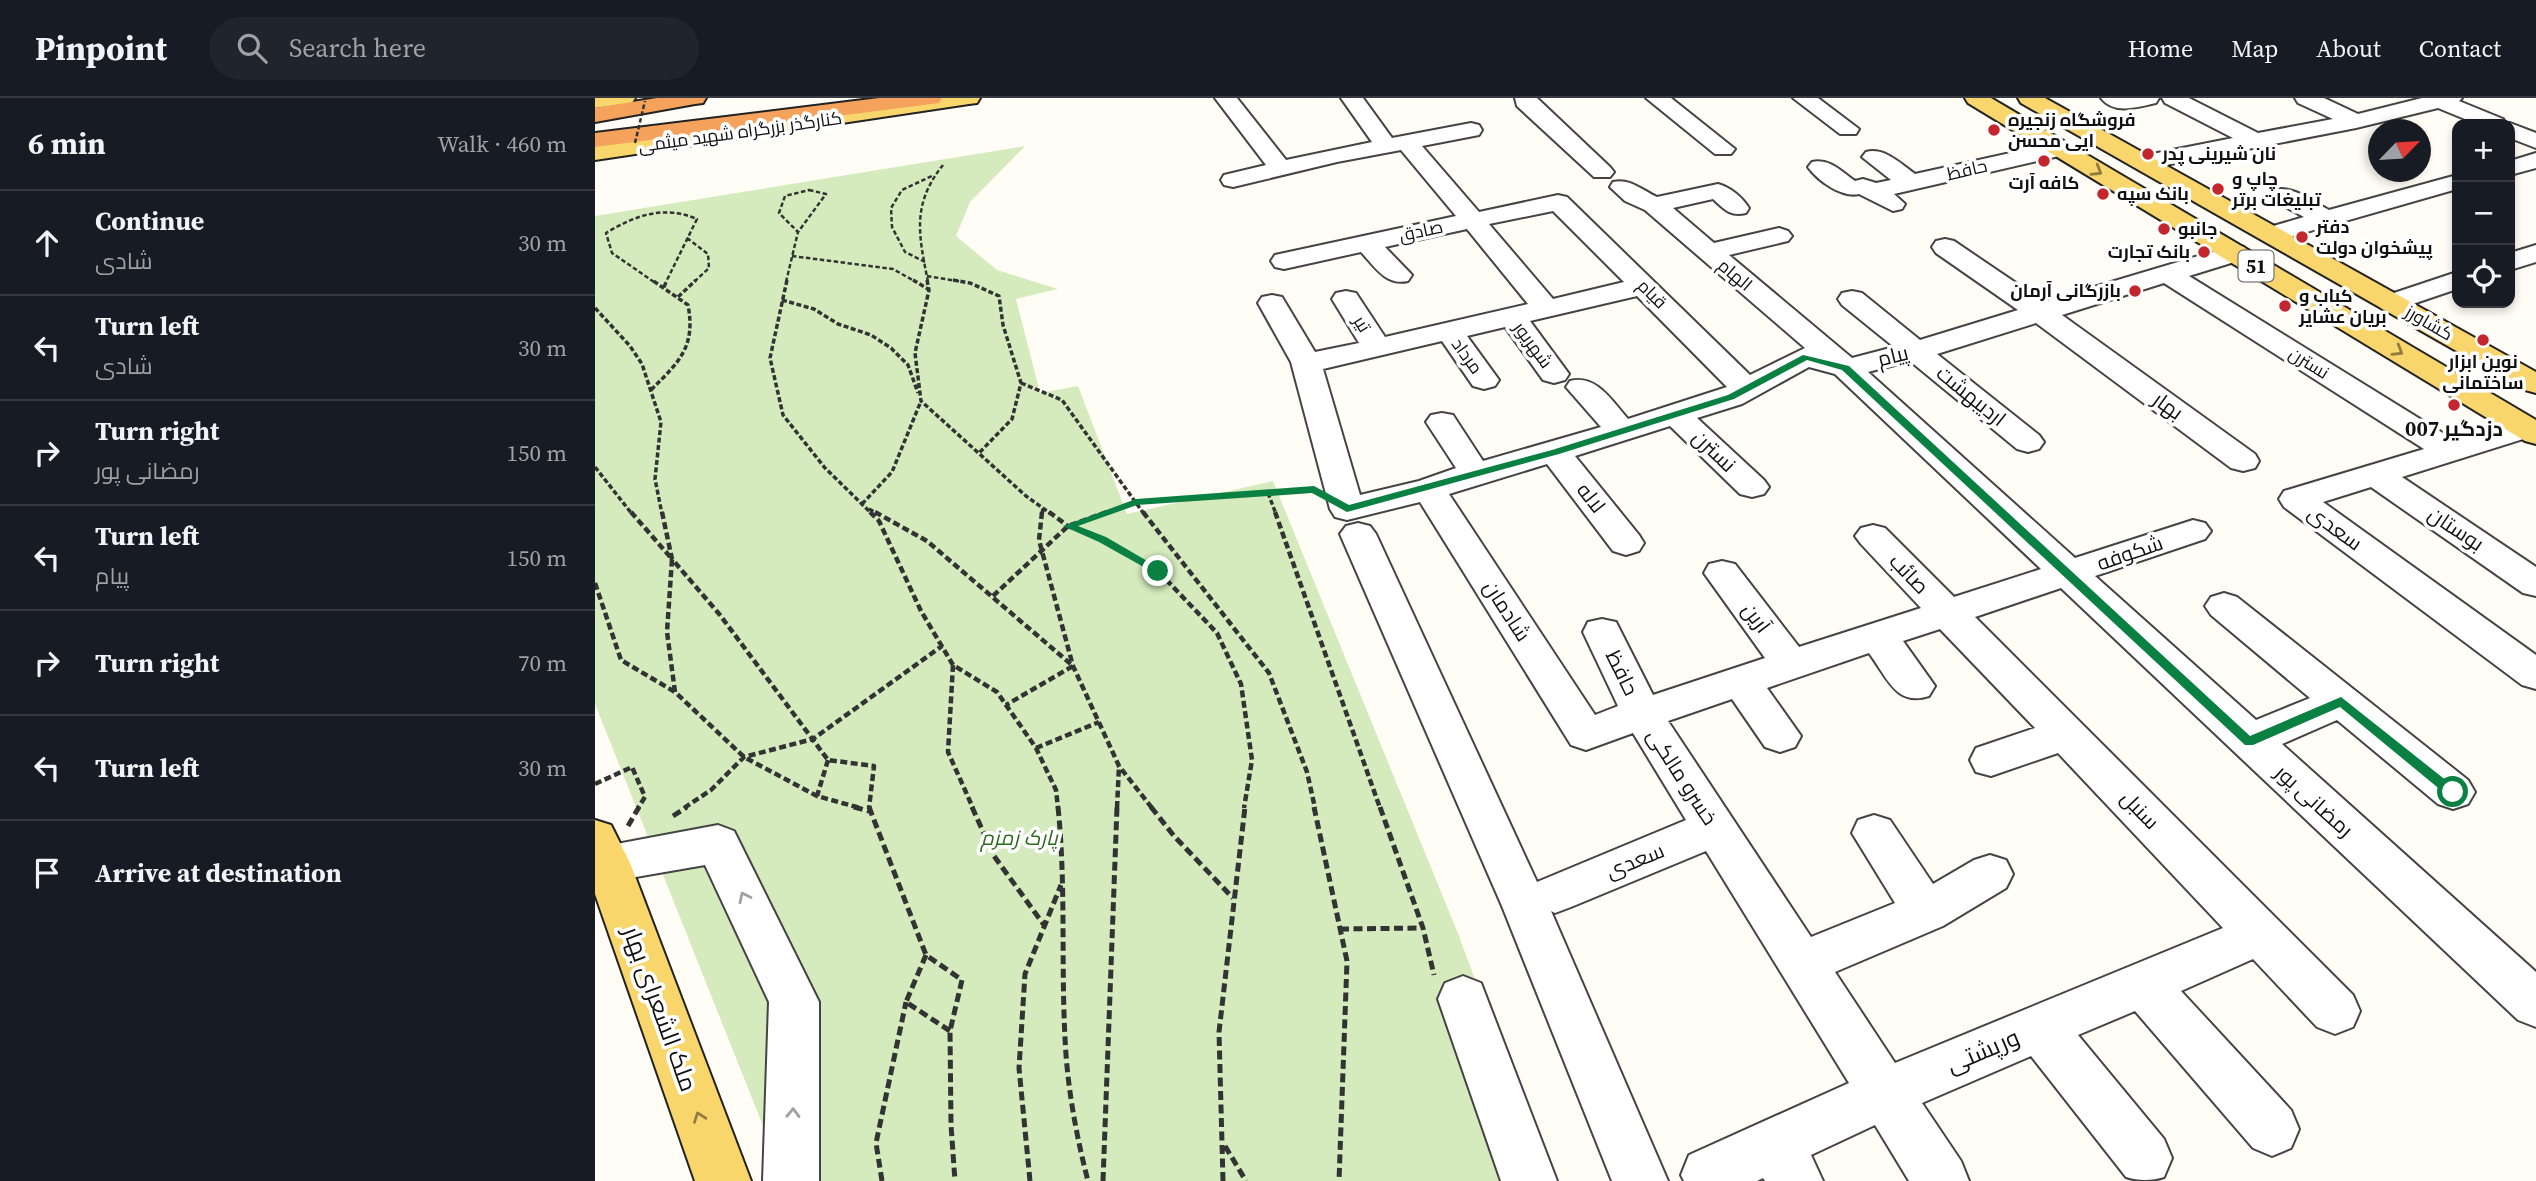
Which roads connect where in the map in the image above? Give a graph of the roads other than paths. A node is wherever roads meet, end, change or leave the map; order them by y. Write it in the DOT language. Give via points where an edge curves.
graph roads {
  1 [pos="866,98"];
  2 [pos="931,98"];
  3 [pos="969,98"];
  4 [pos="1226,98"];
  5 [pos="1525,98"];
  6 [pos="1657,98"];
  7 [pos="1804,98"];
  8 [pos="1976,98"];
  9 [pos="2029,98"];
  10 [pos="2112,98"];
  11 [pos="2148,98"];
  12 [pos="2173,98"];
  13 [pos="2306,98"];
  14 [pos="705,99"];
  15 [pos="2441,99"];
  16 [pos="611,105"];
  17 [pos="1358,106"];
  18 [pos="1393,111"];
  19 [pos="2380,114"];
  20 [pos="2391,119"];
  21 [pos="2484,119"];
  22 [pos="2355,121"];
  23 [pos="1848,129"];
  24 [pos="1471,130"];
  25 [pos="2515,132"];
  26 [pos="595,138"];
  27 [pos="2255,140"];
  28 [pos="2536,141"];
  29 [pos="1396,143"];
  30 [pos="1723,149"];
  31 [pos="2060,149"];
  32 [pos="595,153"];
  33 [pos="1874,157"];
  34 [pos="2145,162"];
  35 [pos="2520,165"];
  36 [pos="1820,167"];
  37 [pos="1281,169"];
  38 [pos="2433,169"];
  39 [pos="2536,176"];
  40 [pos="2452,178"];
  41 [pos="1233,180"];
  42 [pos="2454,182"];
  43 [pos="1912,183"];
  44 [pos="2345,190"];
  45 [pos="1874,191"];
  46 [pos="2420,193"];
  47 [pos="2281,195"];
  48 [pos="1558,202"];
  49 [pos="1654,205"];
  50 [pos="2375,205"];
  51 [pos="2452,206"];
  52 [pos="1900,209"];
  53 [pos="2326,219"];
  54 [pos="1471,220"];
  55 [pos="2272,234"];
  56 [pos="1366,243"];
  57 [pos="1945,247"];
  58 [pos="1709,253"];
  59 [pos="2235,253"];
  60 [pos="2536,253"];
  61 [pos="2515,260"];
  62 [pos="1284,261"];
  63 [pos="2166,273"];
  64 [pos="1398,275"];
  65 [pos="2452,282"];
  66 [pos="1644,286"];
  67 [pos="1346,299"];
  68 [pos="1852,299"];
  69 [pos="1272,303"];
  70 [pos="2392,303"];
  71 [pos="1546,309"];
  72 [pos="2041,313"];
  73 [pos="1512,316"];
  74 [pos="1449,331"];
  75 [pos="1377,348"];
  76 [pos="1915,351"];
  77 [pos="1306,362"];
  78 [pos="1846,368"];
  79 [pos="1484,380"];
  80 [pos="2536,384"];
  81 [pos="1745,387"];
  82 [pos="1676,415"];
  83 [pos="1443,422"];
  84 [pos="1621,430"];
  85 [pos="2531,431"];
  86 [pos="2028,442"];
  87 [pos="1555,452"];
  88 [pos="2451,452"];
  89 [pos="2243,461"];
  90 [pos="1475,473"];
  91 [pos="2375,475"];
  92 [pos="1752,487"];
  93 [pos="1429,489"];
  94 [pos="1353,521"];
  95 [pos="2193,531"];
  96 [pos="1873,537"];
  97 [pos="1626,543"];
  98 [pos="1722,573"];
  99 [pos="2067,575"];
  100 [pos="2536,583"];
  101 [pos="2224,606"];
  102 [pos="1945,611"];
  103 [pos="1602,632"];
  104 [pos="1875,634"];
  105 [pos="1790,664"];
  106 [pos="2536,675"];
  107 [pos="1739,681"];
  108 [pos="1915,686"];
  109 [pos="2341,701"];
  110 [pos="1642,714"];
  111 [pos="2066,734"];
  112 [pos="1780,736"];
  113 [pos="2249,741"];
  114 [pos="1991,760"];
  115 [pos="2453,792"];
  116 [pos="595,809"];
  117 [pos="1715,828"];
  118 [pos="1874,832"];
  119 [pos="601,851"];
  120 [pos="1990,874"];
  121 [pos="1555,894"];
  122 [pos="1926,912"];
  123 [pos="2260,934"];
  124 [pos="1801,963"];
  125 [pos="2143,984"];
  126 [pos="1449,990"];
  127 [pos="2536,1004"];
  128 [pos="2335,1010"];
  129 [pos="2040,1027"];
  130 [pos="1885,1093"];
  131 [pos="2272,1129"];
  132 [pos="2145,1158"];
  133 [pos="1785,1163"];
  134 [pos="1709,1175"];
  135 [pos="723,1181"];
  136 [pos="792,1181"];
  137 [pos="1529,1181"];
  138 [pos="1640,1181"];
  139 [pos="1941,1181"];
  1 -- 26 [label="highway"];
  2 -- 26 [label="highway"];
  3 -- 32 [label="main road, کنارگذر بزرگراه شهید میثمی"];
  4 -- 37 [label="street"];
  5 -- 49 [label="street, الهام" via="1612,179"];
  6 -- 30 [label="street"];
  7 -- 23 [label="street"];
  8 -- 31 [label="main road, کشاورز / 51"];
  9 -- 34 [label="main road, کشاورز / 51"];
  10 -- 11 [label="street" via="2125,103"];
  12 -- 27 [label="street"];
  13 -- 22 [label="street"];
  14 -- 16 [label="highway"];
  15 -- 19 [label="street"];
  15 -- 21 [label="street"];
  17 -- 18 [label="street"];
  17 -- 29 [label="street"];
  19 -- 20 [label="street"];
  19 -- 22 [label="street"];
  22 -- 27 [label="street"];
  24 -- 29 [label="street"];
  25 -- 28 [label="street"];
  27 -- 34 [label="street"];
  29 -- 37 [label="street" via="1343,165"];
  29 -- 54 [label="street"];
  31 -- 43 [label="street, حافظ"];
  31 -- 59 [label="main road, کشاورز / 51, one-way"];
  33 -- 43 [label="street"];
  34 -- 55 [label="main road, کشاورز / 51"];
  35 -- 39 [label="street"];
  36 -- 45 [label="street" via="1851,188 1863,186"];
  37 -- 41 [label="street"];
  38 -- 40 [label="street"];
  42 -- 46 [label="street"];
  43 -- 45 [label="street, حافظ"];
  44 -- 50 [label="street"];
  45 -- 52 [label="street"];
  46 -- 50 [label="street"];
  46 -- 51 [label="street"];
  47 -- 53 [label="street"];
  48 -- 54 [label="street, صادق"];
  48 -- 66 [label="street, قیام"];
  49 -- 58 [label="street, الهام"];
  49 -- 58 [label="street" via="1718,191 1786,244"];
  50 -- 53 [label="street"];
  53 -- 55 [label="street"];
  54 -- 56 [label="street, صادق"];
  54 -- 71 [label="street"];
  55 -- 70 [label="main road, کشاورز / 51"];
  56 -- 62 [label="street, صادق"];
  56 -- 64 [label="street"];
  57 -- 72 [label="street"];
  58 -- 78 [label="street, الهام"];
  59 -- 63 [label="street, پیام"];
  59 -- 85 [label="main road, کشاورز / 51, one-way"];
  60 -- 61 [label="street"];
  63 -- 72 [label="street, پیام"];
  63 -- 88 [label="street, نسترن"];
  65 -- 70 [label="street"];
  66 -- 71 [label="street"];
  66 -- 81 [label="street, قیام"];
  67 -- 75 [label="street, تیر"];
  68 -- 76 [label="street, اردیبهشت"];
  69 -- 77 [label="street"];
  70 -- 80 [label="main road, کشاورز / 51"];
  71 -- 73 [label="street"];
  72 -- 76 [label="street, پیام"];
  72 -- 89 [label="street, بهار"];
  73 -- 74 [label="street"];
  73 -- 84 [label="street, شهریور" via="1567,381"];
  74 -- 75 [label="street"];
  74 -- 79 [label="street, مرداد"];
  75 -- 77 [label="street"];
  76 -- 78 [label="street, پیام"];
  76 -- 86 [label="street, اردیبهشت"];
  77 -- 94 [label="street"];
  78 -- 81 [label="street, پیام" via="1807,357"];
  78 -- 99 [label="street, رمضانی پور"];
  81 -- 82 [label="street, پیام" via="1731,397"];
  82 -- 84 [label="street, پیام"];
  82 -- 92 [label="street, نسترن"];
  83 -- 90 [label="street"];
  84 -- 87 [label="street, پیام"];
  85 -- 88 [label="street, سعدی"];
  87 -- 90 [label="street, پیام"];
  87 -- 97 [label="street, لاله"];
  88 -- 91 [label="street, سعدی"];
  90 -- 93 [label="street, پیام"];
  91 -- 100 [label="street, بوستان"];
  91 -- 106 [label="street, سعدی" via="2295,499"];
  93 -- 94 [label="street, پیام"];
  93 -- 110 [label="street, شادمان" via="1586,734"];
  94 -- 138 [label="street" via="1525,906"];
  95 -- 99 [label="street, شکوفه"];
  96 -- 102 [label="street, صائب"];
  98 -- 105 [label="street, آرین"];
  99 -- 102 [label="street, خسرو مالکی"];
  99 -- 113 [label="street, رمضانی پور"];
  101 -- 109 [label="street"];
  102 -- 104 [label="street, خسرو مالکی"];
  102 -- 111 [label="street, سنبل"];
  103 -- 110 [label="street, حافظ"];
  104 -- 105 [label="street, خسرو مالکی"];
  104 -- 108 [label="street"];
  105 -- 107 [label="street, خسرو مالکی"];
  107 -- 110 [label="street, خسرو مالکی"];
  107 -- 112 [label="street"];
  109 -- 113 [label="street"];
  109 -- 115 [label="street"];
  110 -- 117 [label="street, خسرو مالکی"];
  111 -- 114 [label="street"];
  111 -- 123 [label="street, سنبل"];
  113 -- 127 [label="street, رمضانی پور"];
  116 -- 119 [label="main road, ملک الشعرای بهار"];
  117 -- 121 [label="street, سعدی"];
  117 -- 124 [label="street, خسرو مالکی"];
  118 -- 122 [label="street"];
  135 -- 119 [label="main road, ملک الشعرای بهار, one-way"];
  136 -- 119 [label="street, one-way" via="794,1002 718,844"];
  120 -- 122 [label="street"];
  122 -- 124 [label="street"];
  123 -- 125 [label="street, ورپشتی"];
  123 -- 128 [label="street, سنبل"];
  124 -- 130 [label="street, خسرو مالکی"];
  125 -- 129 [label="street, ورپشتی"];
  125 -- 131 [label="street"];
  126 -- 137 [label="street"];
  129 -- 130 [label="street, ورپشتی"];
  129 -- 132 [label="street"];
  130 -- 133 [label="street, ورپشتی"];
  130 -- 139 [label="street, خسرو مالکی"];
  133 -- 134 [label="street, ورپشتی"];
}
